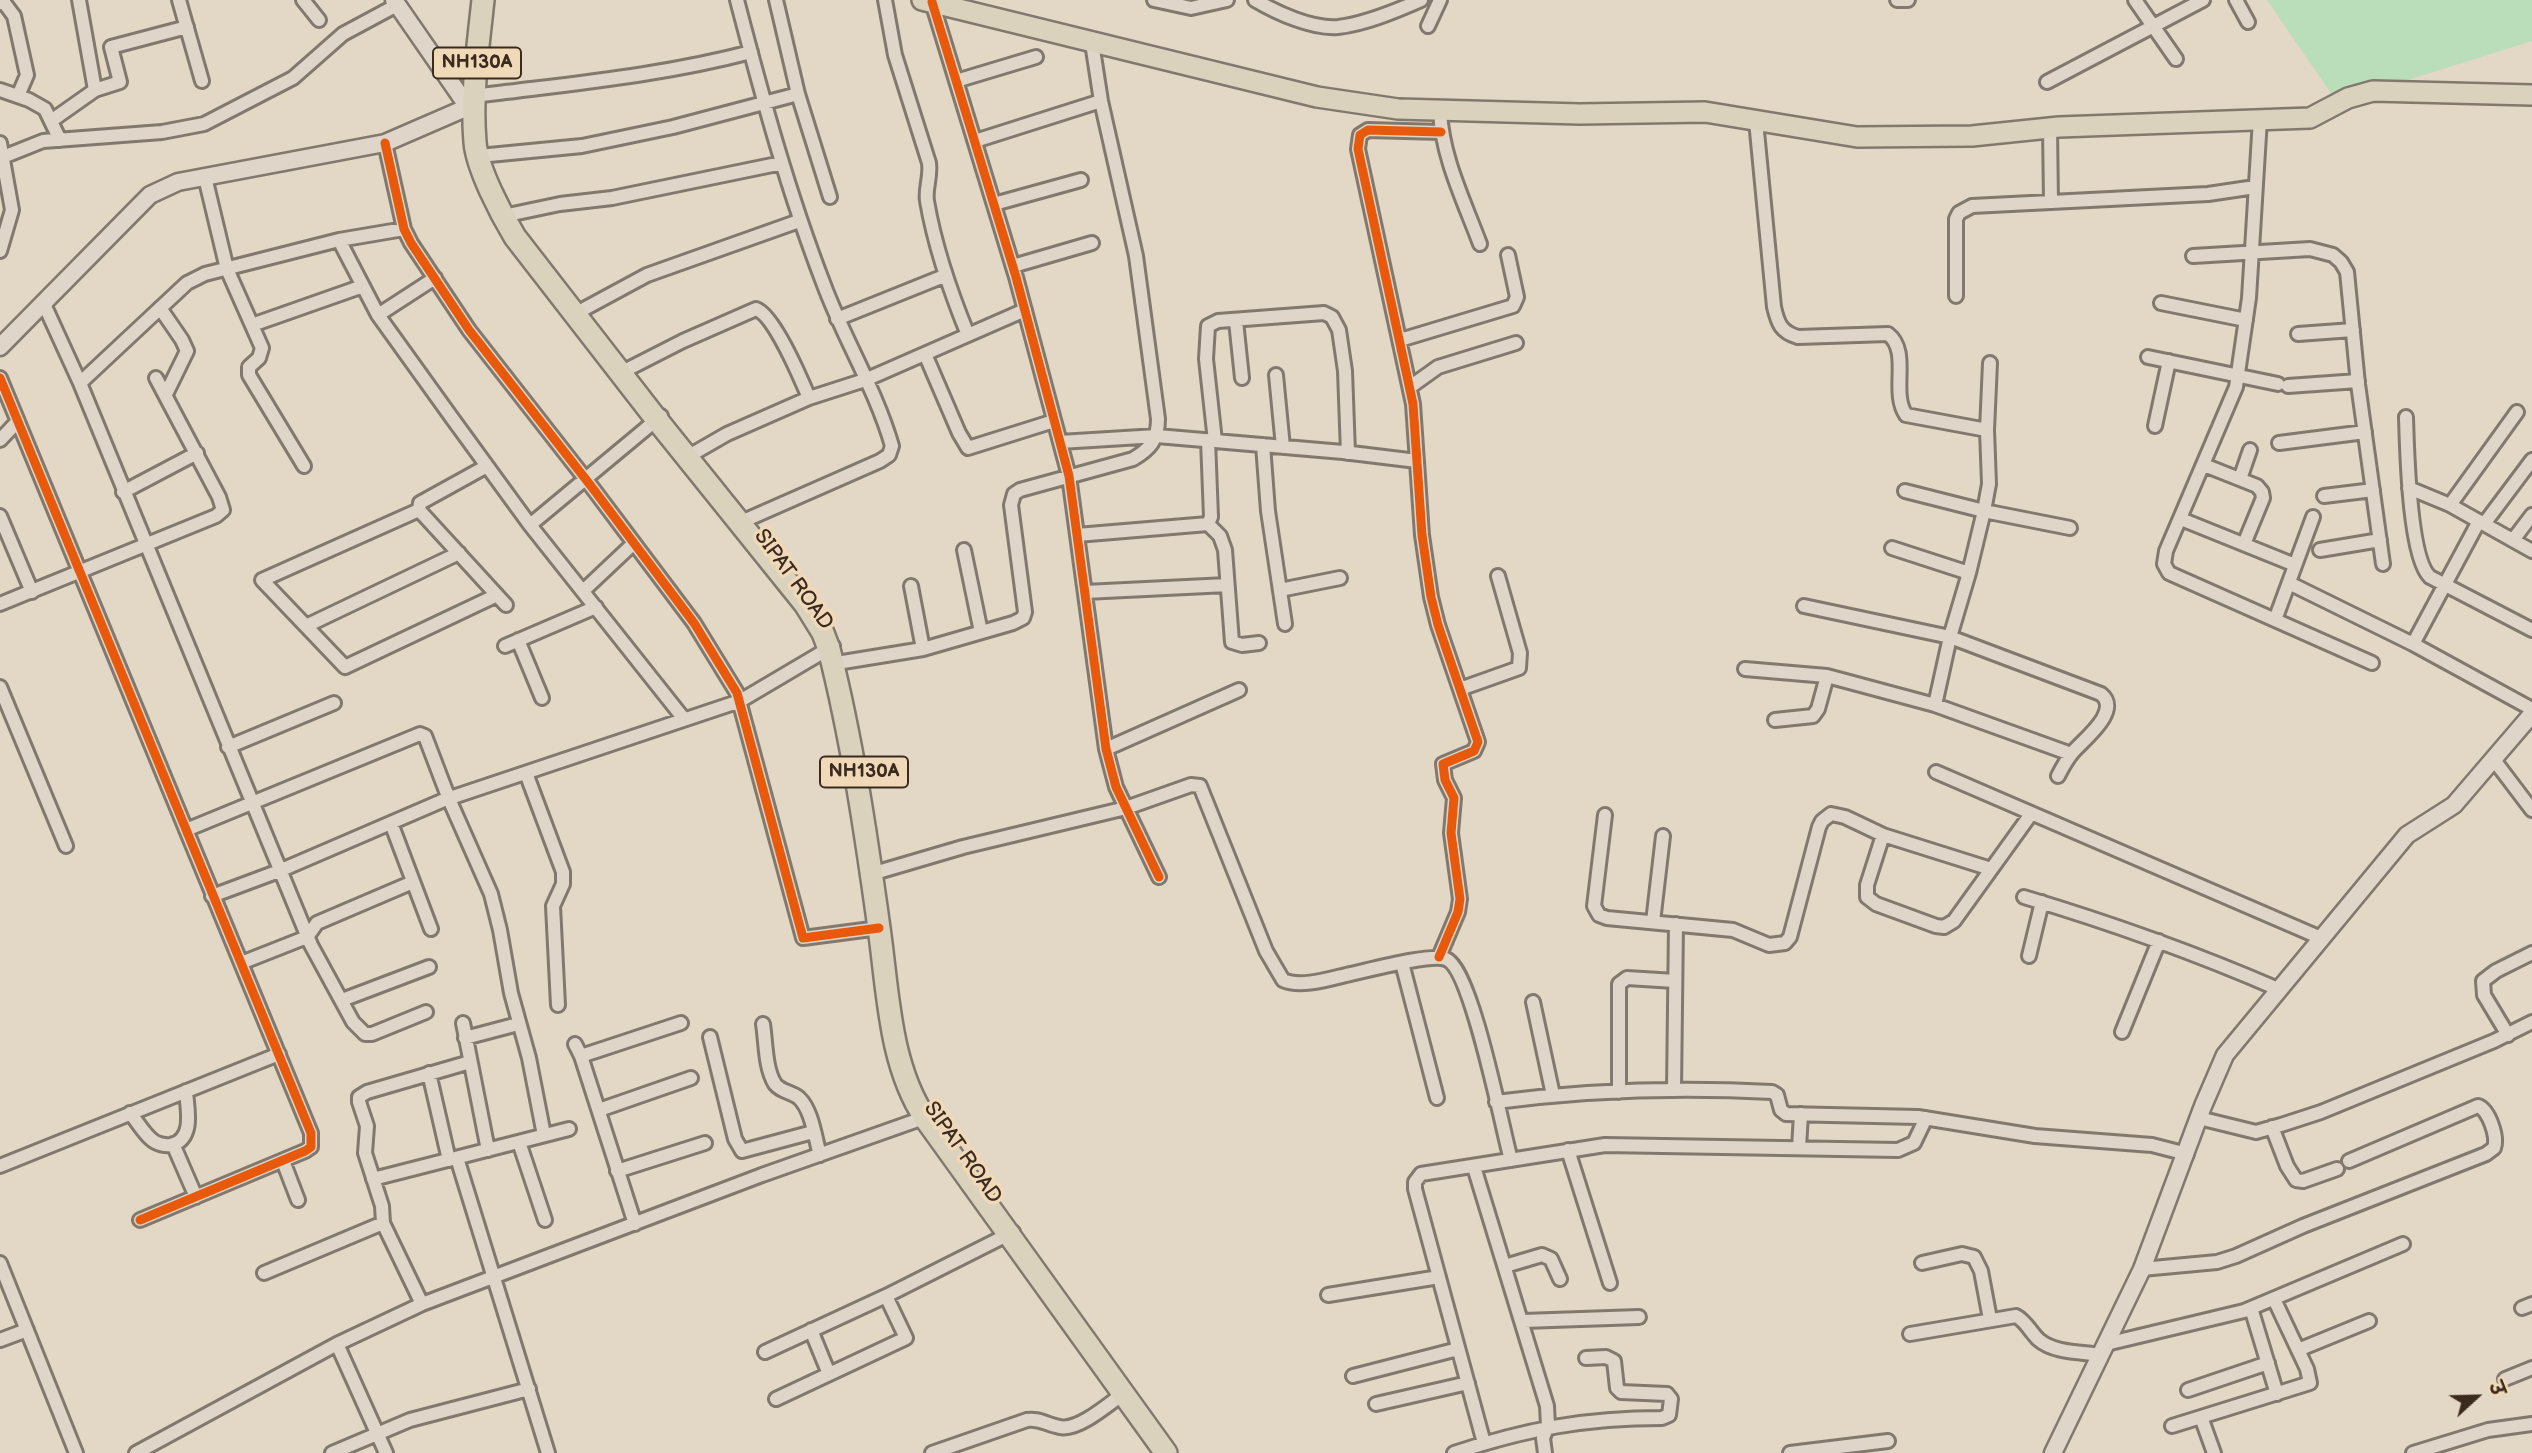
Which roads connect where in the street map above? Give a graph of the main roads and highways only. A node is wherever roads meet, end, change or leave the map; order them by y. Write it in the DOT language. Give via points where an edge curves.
graph roads {
  1 [pos="483,0"];
  2 [pos="927,1"];
  3 [pos="2532,95"];
  4 [pos="508,215"];
  5 [pos="660,417"];
  6 [pos="836,652"];
  7 [pos="875,872"];
  8 [pos="929,1116"];
  9 [pos="1012,1232"];
  10 [pos="1166,1453"];
  11 [pos="1174,1453"];
  1 -- 4 [label="highway, SIPAT ROAD / NH130A" via="473,108 483,155"];
  2 -- 3 [label="main road" via="1317,97 1398,109 1705,112 1857,137 1972,136 2050,128 2310,118 2373,91"];
  4 -- 5 [label="highway, SIPAT ROAD / NH130A" via="584,309"];
  4 -- 5 [label="highway, SIPAT ROAD / NH130A" via="515,237"];
  5 -- 6 [label="highway, SIPAT ROAD / NH130A" via="805,604"];
  5 -- 6 [label="highway, SIPAT ROAD / NH130A" via="815,604 829,626"];
  6 -- 7 [label="highway, SIPAT ROAD / NH130A" via="874,821"];
  7 -- 8 [label="highway, SIPAT ROAD / NH130A" via="905,1046"];
  7 -- 8 [label="highway, SIPAT ROAD / NH130A" via="893,1031 909,1091"];
  8 -- 9 [label="highway, SIPAT ROAD / NH130A"];
  9 -- 10 [label="highway, SIPAT ROAD / NH130A"];
  9 -- 11 [label="highway, SIPAT ROAD / NH130A" via="1138,1394"];
}
